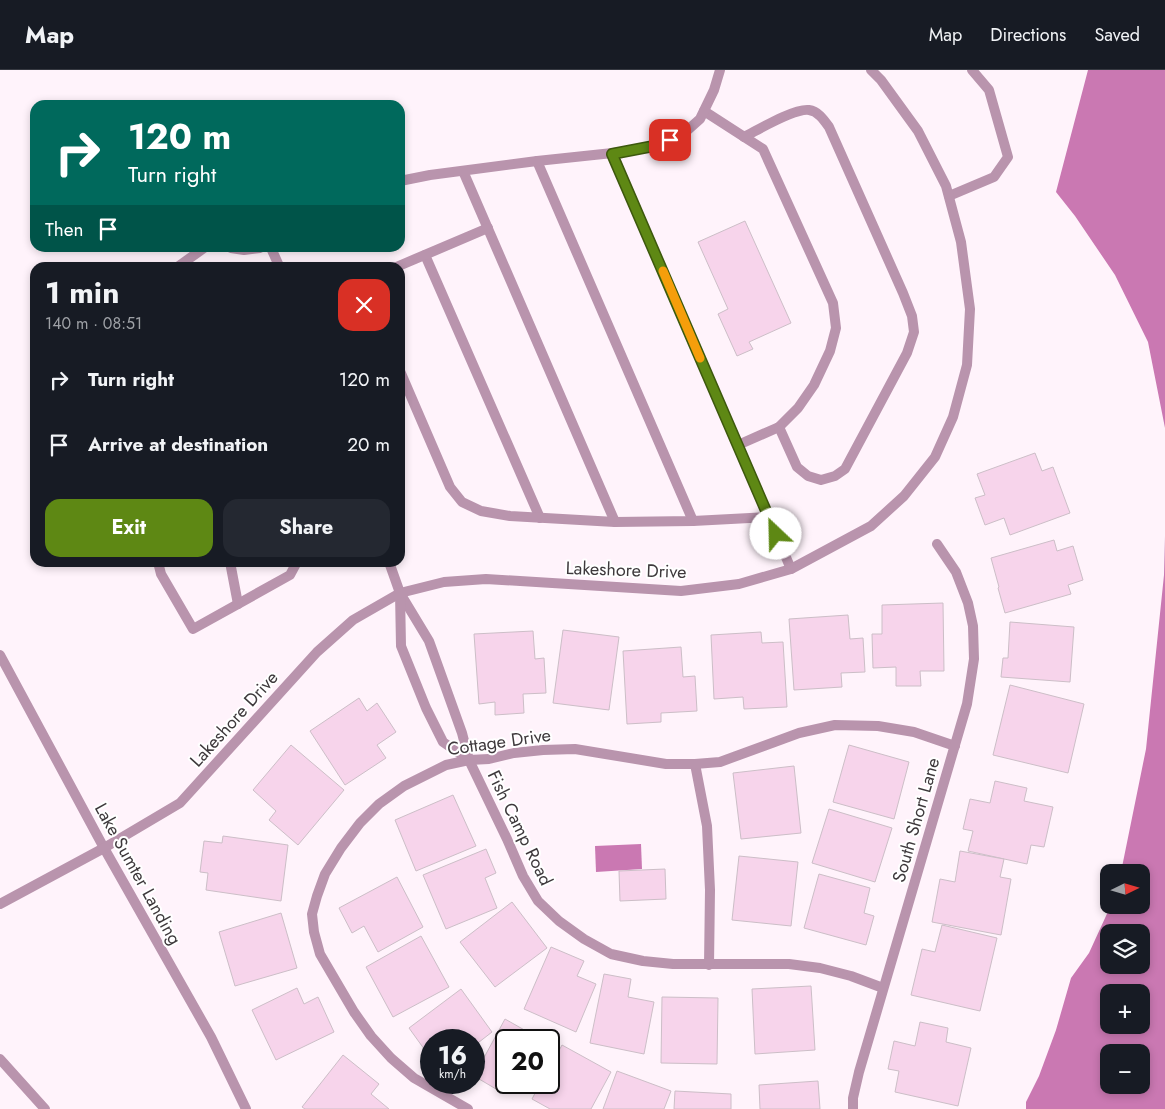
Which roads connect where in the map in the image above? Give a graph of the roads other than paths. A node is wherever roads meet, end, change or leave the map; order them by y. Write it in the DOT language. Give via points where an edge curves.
graph roads {
  1 [pos="720,70"];
  2 [pos="871,70"];
  3 [pos="972,70"];
  4 [pos="704,111"];
  5 [pos="744,137"];
  6 [pos="612,154"];
  7 [pos="537,162"];
  8 [pos="463,171"];
  9 [pos="405,180"];
  10 [pos="949,196"];
  11 [pos="488,228"];
  12 [pos="198,252"];
  13 [pos="425,255"];
  14 [pos="182,262"];
  15 [pos="405,263"];
  16 [pos="405,383"];
  17 [pos="779,427"];
  18 [pos="738,446"];
  19 [pos="768,517"];
  20 [pos="540,518"];
  21 [pos="694,521"];
  22 [pos="615,522"];
  23 [pos="937,544"];
  24 [pos="159,567"];
  25 [pos="231,567"];
  26 [pos="294,567"];
  27 [pos="391,567"];
  28 [pos="791,569"];
  29 [pos="400,593"];
  30 [pos="238,604"];
  31 [pos="0,655"];
  32 [pos="955,746"];
  33 [pos="469,760"];
  34 [pos="695,764"];
  35 [pos="104,848"];
  36 [pos="0,904"];
  37 [pos="709,964"];
  38 [pos="883,988"];
  39 [pos="0,1059"];
  40 [pos="45,1109"];
  41 [pos="246,1109"];
  42 [pos="468,1109"];
  43 [pos="853,1109"];
  1 -- 4 [label="street"];
  2 -- 10 [label="street, Lakeshore Drive" via="918,131"];
  3 -- 10 [label="street" via="989,90 1008,157 994,177"];
  4 -- 5 [label="street"];
  4 -- 6 [label="street" via="682,135 659,145"];
  5 -- 17 [label="street" via="763,149 833,303 836,328 830,351 814,385"];
  5 -- 17 [label="street" via="793,113 808,110 820,115 829,127 903,293 914,332 907,353 845,469 821,480 808,476 797,466"];
  6 -- 7 [label="street"];
  6 -- 18 [label="street"];
  7 -- 8 [label="street"];
  7 -- 21 [label="street"];
  8 -- 9 [label="street"];
  8 -- 11 [label="street"];
  10 -- 28 [label="street, Lakeshore Drive" via="961,242 970,310 967,365 953,417 935,457 904,496 871,526"];
  11 -- 13 [label="street"];
  11 -- 22 [label="street"];
  12 -- 14 [label="street"];
  13 -- 15 [label="street"];
  13 -- 20 [label="street"];
  16 -- 20 [label="street" via="450,487 462,502 481,511"];
  17 -- 18 [label="street"];
  18 -- 19 [label="street"];
  19 -- 21 [label="street"];
  19 -- 28 [label="street"];
  20 -- 22 [label="street"];
  21 -- 22 [label="street"];
  23 -- 32 [label="street, South Short Lane" via="956,572 974,626 974,659 967,704"];
  24 -- 30 [label="street" via="193,629"];
  25 -- 30 [label="street"];
  26 -- 30 [label="street" via="290,575"];
  27 -- 29 [label="street"];
  28 -- 29 [label="street, Lakeshore Drive" via="739,584 681,591 486,579 444,582"];
  29 -- 33 [label="street, Fish Camp Road" via="429,642"];
  29 -- 33 [label="street, Fish Camp Road" via="401,646 426,708 443,742"];
  29 -- 35 [label="street, Lakeshore Drive" via="353,620 317,652 180,804"];
  31 -- 35 [label="street, Lake Sumter Landing"];
  32 -- 34 [label="street, Cottage Drive" via="914,732 878,726 835,725 799,733 720,762"];
  32 -- 38 [label="street, South Short Lane"];
  33 -- 34 [label="street, Cottage Drive" via="575,749 666,764"];
  33 -- 37 [label="street, Fish Camp Road" via="538,901 559,920 584,940 611,954 643,961"];
  33 -- 42 [label="street, Cottage Drive" via="446,765 404,786 379,804 360,823 325,874 312,914 320,954 371,1036 414,1078"];
  34 -- 37 [label="street" via="707,826"];
  35 -- 36 [label="street, Lakeshore Drive"];
  35 -- 41 [label="street, Lake Sumter Landing" via="211,1037"];
  37 -- 38 [label="street, Fish Camp Road" via="788,964 820,968"];
  38 -- 43 [label="street, South Short Lane" via="859,1072"];
  39 -- 40 [label="street"];
}
